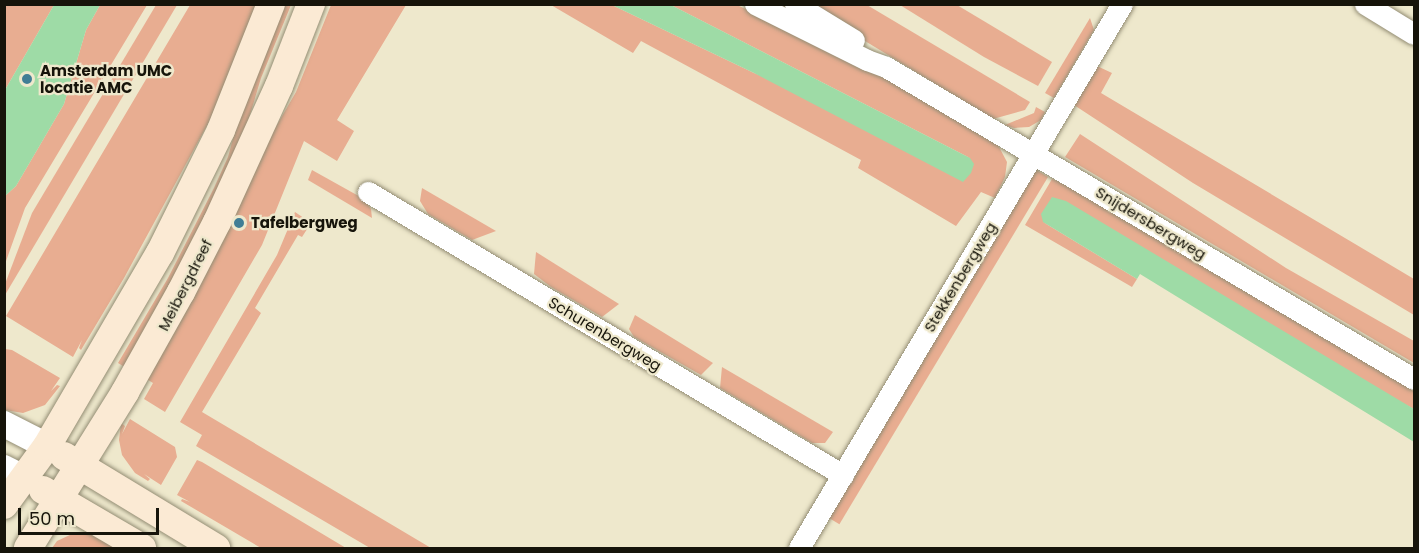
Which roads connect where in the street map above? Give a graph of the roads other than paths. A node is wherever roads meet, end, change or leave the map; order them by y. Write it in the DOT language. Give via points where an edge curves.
graph roads {
  1 [pos="271,4"];
  2 [pos="311,4"];
  3 [pos="755,4"];
  4 [pos="795,4"];
  5 [pos="1122,4"];
  6 [pos="1365,4"];
  7 [pos="1414,34"];
  8 [pos="886,67"];
  9 [pos="1033,153"];
  10 [pos="368,192"];
  11 [pos="1414,379"];
  12 [pos="4,424"];
  13 [pos="47,446"];
  14 [pos="81,466"];
  15 [pos="15,474"];
  16 [pos="843,475"];
  17 [pos="59,500"];
  18 [pos="4,505"];
  19 [pos="28,549"];
  20 [pos="142,549"];
  21 [pos="216,549"];
  22 [pos="799,549"];
  1 -- 13 [label="main road" via="221,130 187,202"];
  2 -- 14 [label="main road, Meibergdreef" via="279,86 217,222 154,343"];
  3 -- 8 [label="street, Snijdersbergweg"];
  4 -- 8 [label="street, Snijdersbergweg" via="872,51"];
  5 -- 9 [label="street, Stekkenbergweg"];
  6 -- 7 [label="street"];
  8 -- 9 [label="street, Snijdersbergweg"];
  9 -- 11 [label="street, Snijdersbergweg"];
  9 -- 16 [label="street, Stekkenbergweg"];
  10 -- 16 [label="street, Schurenbergweg"];
  12 -- 13 [label="street"];
  13 -- 14 [label="main road"];
  13 -- 15 [label="main road"];
  14 -- 17 [label="main road, Meibergdreef"];
  14 -- 21 [label="main road"];
  15 -- 17 [label="main road"];
  15 -- 18 [label="main road"];
  16 -- 22 [label="street, Stekkenbergweg"];
  17 -- 19 [label="main road, Meibergdreef"];
  17 -- 20 [label="main road"];
}
